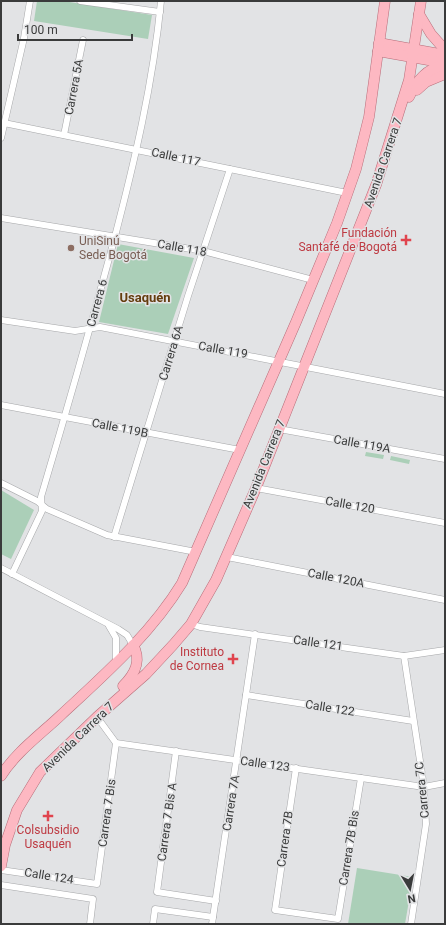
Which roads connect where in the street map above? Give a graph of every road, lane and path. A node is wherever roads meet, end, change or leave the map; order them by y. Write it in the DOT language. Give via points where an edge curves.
graph roads {
  1 [pos="30,1"];
  2 [pos="80,1"];
  3 [pos="161,1"];
  4 [pos="385,1"];
  5 [pos="420,1"];
  6 [pos="160,12"];
  7 [pos="419,14"];
  8 [pos="431,34"];
  9 [pos="83,40"];
  10 [pos="445,41"];
  11 [pos="379,47"];
  12 [pos="445,50"];
  13 [pos="413,53"];
  14 [pos="445,55"];
  15 [pos="444,68"];
  16 [pos="398,118"];
  17 [pos="4,123"];
  18 [pos="64,135"];
  19 [pos="1,138"];
  20 [pos="137,149"];
  21 [pos="230,168"];
  22 [pos="347,193"];
  23 [pos="1,218"];
  24 [pos="115,237"];
  25 [pos="203,251"];
  26 [pos="313,280"];
  27 [pos="1,320"];
  28 [pos="91,329"];
  29 [pos="174,341"];
  30 [pos="277,360"];
  31 [pos="304,365"];
  32 [pos="445,394"];
  33 [pos="1,405"];
  34 [pos="65,417"];
  35 [pos="279,429"];
  36 [pos="146,433"];
  37 [pos="240,450"];
  38 [pos="445,459"];
  39 [pos="1,483"];
  40 [pos="256,488"];
  41 [pos="41,505"];
  42 [pos="445,522"];
  43 [pos="114,537"];
  44 [pos="196,552"];
  45 [pos="227,557"];
  46 [pos="1,568"];
  47 [pos="12,574"];
  48 [pos="445,600"];
  49 [pos="191,624"];
  50 [pos="108,625"];
  51 [pos="255,634"];
  52 [pos="133,645"];
  53 [pos="445,650"];
  54 [pos="404,656"];
  55 [pos="116,662"];
  56 [pos="246,696"];
  57 [pos="97,717"];
  58 [pos="413,721"];
  59 [pos="80,733"];
  60 [pos="116,742"];
  61 [pos="176,751"];
  62 [pos="237,760"];
  63 [pos="296,768"];
  64 [pos="1,776"];
  65 [pos="360,778"];
  66 [pos="445,784"];
  67 [pos="424,787"];
  68 [pos="1,866"];
  69 [pos="1,870"];
  70 [pos="97,884"];
  71 [pos="1,885"];
  72 [pos="216,901"];
  73 [pos="338,919"];
  74 [pos="213,921"];
  75 [pos="90,924"];
  76 [pos="153,924"];
  77 [pos="411,924"];
  1 -- 17 [label="street"];
  2 -- 6 [label="street"];
  3 -- 6 [label="street, Carrera 6"];
  4 -- 11 [label="main road, Avenida Carrera 7"];
  5 -- 7 [label="main road, Avenida Carrera 7"];
  6 -- 20 [label="street, Carrera 6" via="148,96"];
  7 -- 8 [label="main road"];
  7 -- 13 [label="main road, Avenida Carrera 7"];
  8 -- 10 [label="main road"];
  8 -- 12 [label="main road"];
  9 -- 18 [label="street, Carrera 5A"];
  11 -- 13 [label="main road"];
  11 -- 22 [label="main road, Avenida Carrera 7" via="366,135"];
  13 -- 14 [label="main road"];
  13 -- 15 [label="main road"];
  13 -- 16 [label="main road, Avenida Carrera 7" via="409,80"];
  15 -- 16 [label="main road" via="428,72 417,82"];
  16 -- 31 [label="main road, Avenida Carrera 7" via="371,199"];
  17 -- 18 [label="street, Calle 117"];
  17 -- 19 [label="street"];
  18 -- 20 [label="street, Calle 117"];
  20 -- 21 [label="street, Calle 117"];
  20 -- 24 [label="street, Carrera 6"];
  21 -- 22 [label="street, Calle 117"];
  21 -- 25 [label="street, Carrera 6A"];
  22 -- 26 [label="main road, Avenida Carrera 7"];
  23 -- 24 [label="street, Calle 118"];
  24 -- 25 [label="street, Calle 118"];
  24 -- 28 [label="street, Carrera 6"];
  25 -- 26 [label="street, Calle 118"];
  25 -- 29 [label="street, Carrera 6A"];
  26 -- 30 [label="main road, Avenida Carrera 7"];
  27 -- 28 [label="street, Calle 119" via="75,331"];
  28 -- 29 [label="street, Calle 119" via="100,327"];
  28 -- 34 [label="street, Carrera 6"];
  29 -- 30 [label="street, Calle 119"];
  29 -- 36 [label="street, Carrera 6A"];
  30 -- 31 [label="street, Calle 119"];
  30 -- 37 [label="main road, Avenida Carrera 7"];
  31 -- 32 [label="street, Calle 119"];
  31 -- 35 [label="main road, Avenida Carrera 7"];
  33 -- 34 [label="street, Calle 119B"];
  34 -- 36 [label="street, Calle 119B"];
  34 -- 41 [label="street, Carrera 6" via="41,497"];
  35 -- 38 [label="street, Calle 119A"];
  35 -- 40 [label="main road, Avenida Carrera 7"];
  36 -- 37 [label="street, Calle 119B"];
  36 -- 43 [label="street, Carrera 6A"];
  37 -- 44 [label="main road, Avenida Carrera 7"];
  39 -- 41 [label="street"];
  40 -- 42 [label="street, Calle 120"];
  40 -- 45 [label="main road, Avenida Carrera 7"];
  41 -- 43 [label="street"];
  41 -- 47 [label="street, Carrera 6" via="42,511"];
  43 -- 44 [label="street"];
  44 -- 52 [label="main road, Avenida Carrera 7" via="173,598"];
  45 -- 48 [label="street, Calle 120A"];
  45 -- 49 [label="main road, Avenida Carrera 7"];
  46 -- 47 [label="street"];
  47 -- 50 [label="street"];
  49 -- 51 [label="street, Calle 121"];
  49 -- 57 [label="main road, Avenida Carrera 7" via="146,674"];
  50 -- 52 [label="street" via="126,635"];
  50 -- 55 [label="street" via="116,638"];
  51 -- 54 [label="street, Calle 121"];
  51 -- 56 [label="street, Carrera 7A"];
  52 -- 55 [label="main road, Avenida Carrera 7"];
  52 -- 59 [label="main road" via="137,664 133,677"];
  53 -- 54 [label="street, Calle 121"];
  54 -- 58 [label="street, Carrera 7C"];
  55 -- 64 [label="main road, Avenida Carrera 7" via="21,753"];
  56 -- 58 [label="street, Calle 122"];
  56 -- 62 [label="street, Carrera 7A"];
  57 -- 59 [label="main road, Avenida Carrera 7"];
  57 -- 60 [label="street"];
  58 -- 67 [label="street, Carrera 7C"];
  59 -- 68 [label="main road, Avenida Carrera 7" via="40,772 26,794 11,825"];
  60 -- 61 [label="street, Calle 123"];
  60 -- 70 [label="street, Carrera 7 Bis"];
  61 -- 62 [label="street, Calle 123"];
  61 -- 72 [label="street, Carrera 7 Bis A" via="157,892"];
  62 -- 63 [label="street, Calle 123"];
  62 -- 72 [label="street, Carrera 7A"];
  63 -- 65 [label="street, Calle 123"];
  63 -- 73 [label="street, Carrera 7B" via="275,910"];
  65 -- 67 [label="street, Calle 123"];
  65 -- 73 [label="street, Carrera 7B Bis"];
  66 -- 67 [label="street, Calle 123"];
  67 -- 77 [label="street, Carrera 7C" via="426,824"];
  69 -- 70 [label="street, Calle 124"];
  71 -- 75 [label="street, Calle 124" via="93,900"];
  72 -- 74 [label="street, Carrera 7A"];
  74 -- 76 [label="street" via="155,909"];
}
